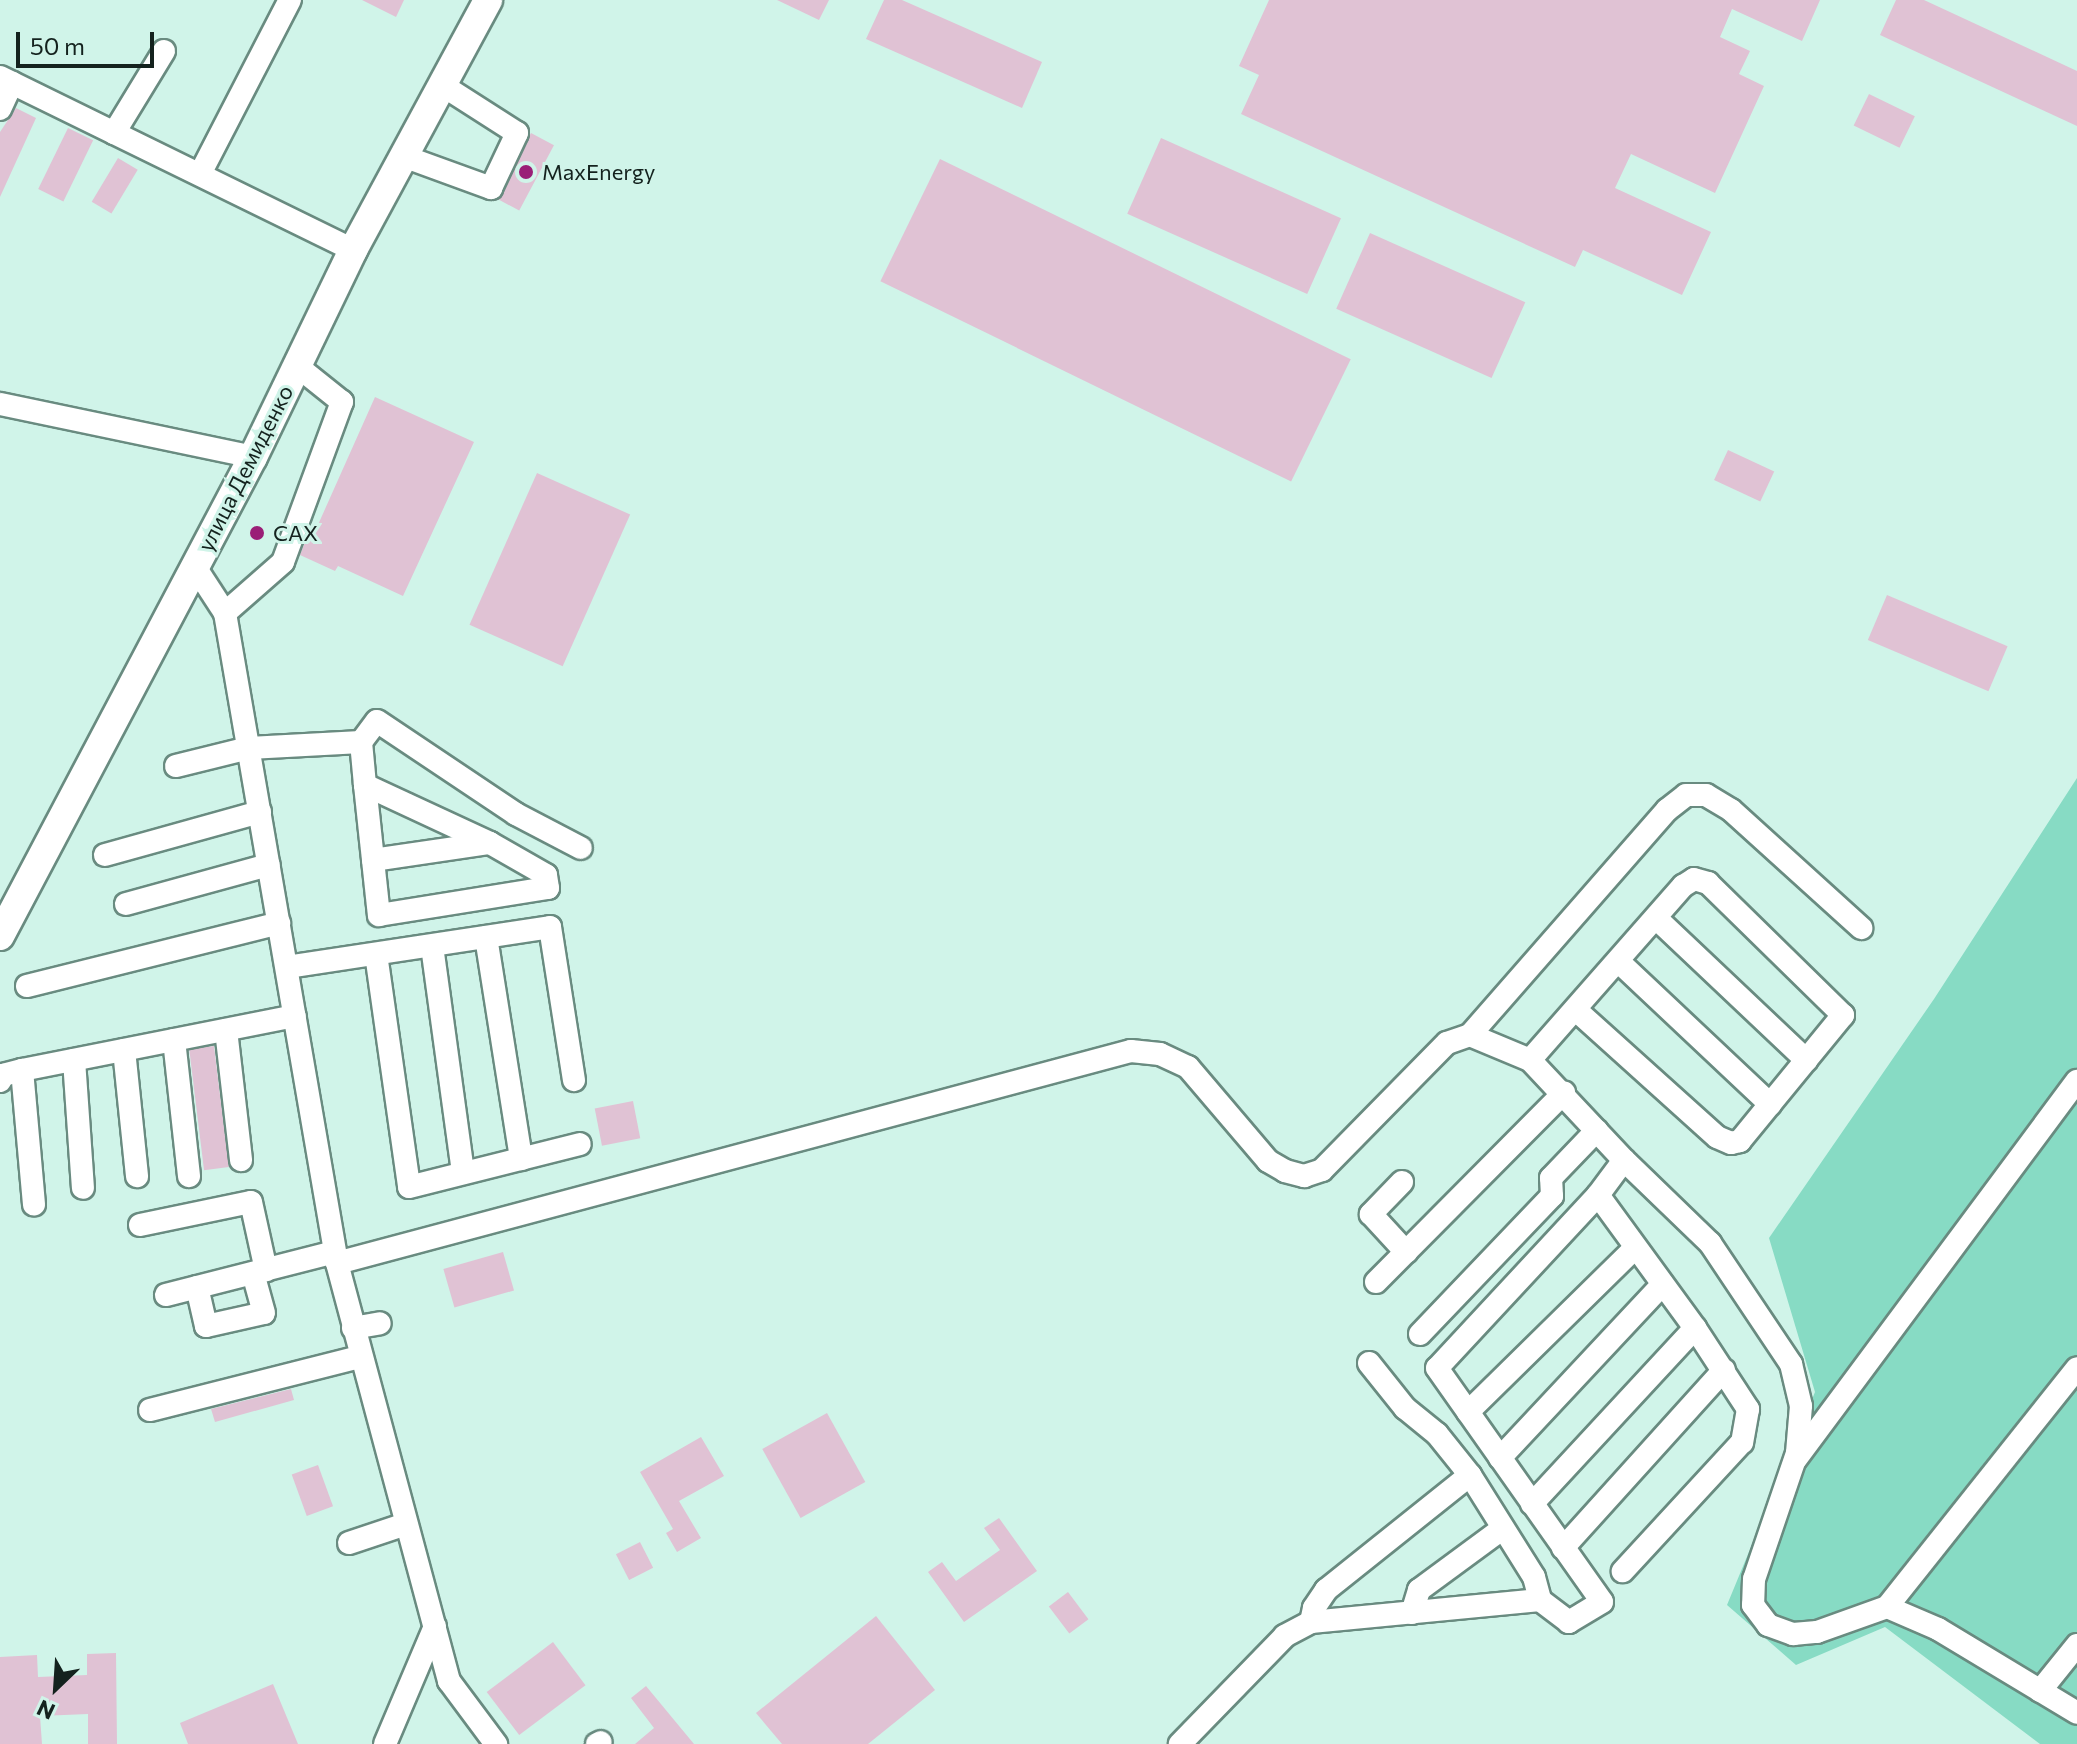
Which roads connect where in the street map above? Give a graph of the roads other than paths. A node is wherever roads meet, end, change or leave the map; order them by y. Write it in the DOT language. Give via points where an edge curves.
graph roads {
  1 [pos="290,0"];
  2 [pos="488,0"];
  3 [pos="164,51"];
  4 [pos="6,80"];
  5 [pos="442,85"];
  6 [pos="0,109"];
  7 [pos="114,133"];
  8 [pos="403,156"];
  9 [pos="200,174"];
  10 [pos="353,250"];
  11 [pos="297,366"];
  12 [pos="0,404"];
  13 [pos="253,457"];
  14 [pos="195,567"];
  15 [pos="225,613"];
  16 [pos="361,742"];
  17 [pos="249,748"];
  18 [pos="176,766"];
  19 [pos="365,785"];
  20 [pos="260,812"];
  21 [pos="490,843"];
  22 [pos="581,848"];
  23 [pos="105,855"];
  24 [pos="373,860"];
  25 [pos="269,865"];
  26 [pos="126,904"];
  27 [pos="1656,918"];
  28 [pos="279,923"];
  29 [pos="1861,928"];
  30 [pos="0,936"];
  31 [pos="486,937"];
  32 [pos="432,946"];
  33 [pos="376,954"];
  34 [pos="1618,961"];
  35 [pos="287,967"];
  36 [pos="27,986"];
  37 [pos="1576,1010"];
  38 [pos="295,1016"];
  39 [pos="226,1030"];
  40 [pos="1470,1035"];
  41 [pos="174,1040"];
  42 [pos="124,1050"];
  43 [pos="74,1060"];
  44 [pos="1530,1060"];
  45 [pos="1806,1060"];
  46 [pos="22,1070"];
  47 [pos="574,1080"];
  48 [pos="0,1081"];
  49 [pos="2077,1081"];
  50 [pos="1564,1093"];
  51 [pos="1770,1104"];
  52 [pos="1597,1130"];
  53 [pos="580,1144"];
  54 [pos="521,1159"];
  55 [pos="241,1160"];
  56 [pos="1624,1160"];
  57 [pos="463,1173"];
  58 [pos="137,1176"];
  59 [pos="189,1176"];
  60 [pos="1402,1182"];
  61 [pos="83,1188"];
  62 [pos="1598,1195"];
  63 [pos="34,1204"];
  64 [pos="140,1225"];
  65 [pos="1635,1248"];
  66 [pos="1406,1252"];
  67 [pos="336,1258"];
  68 [pos="259,1271"];
  69 [pos="1376,1282"];
  70 [pos="1663,1284"];
  71 [pos="197,1287"];
  72 [pos="166,1295"];
  73 [pos="380,1323"];
  74 [pos="353,1328"];
  75 [pos="1695,1328"];
  76 [pos="1420,1334"];
  77 [pos="360,1357"];
  78 [pos="1369,1363"];
  79 [pos="2077,1368"];
  80 [pos="1724,1370"];
  81 [pos="150,1410"];
  82 [pos="1468,1412"];
  83 [pos="1500,1458"];
  84 [pos="1794,1462"];
  85 [pos="1470,1475"];
  86 [pos="1532,1504"];
  87 [pos="406,1524"];
  88 [pos="1503,1528"];
  89 [pos="349,1543"];
  90 [pos="1563,1548"];
  91 [pos="1623,1571"];
  92 [pos="1540,1600"];
  93 [pos="1887,1607"];
  94 [pos="1412,1613"];
  95 [pos="1311,1622"];
  96 [pos="435,1626"];
  97 [pos="2077,1645"];
  98 [pos="2040,1691"];
  99 [pos="2077,1713"];
  100 [pos="385,1744"];
  101 [pos="496,1744"];
  102 [pos="1180,1744"];
  1 -- 9 [label="street"];
  2 -- 5 [label="main road, улица Демиденко"];
  3 -- 7 [label="street"];
  4 -- 6 [label="street"];
  4 -- 7 [label="street"];
  5 -- 8 [label="main road, улица Демиденко"];
  5 -- 8 [label="street" via="517,133 491,188"];
  7 -- 9 [label="street"];
  8 -- 10 [label="main road, улица Демиденко"];
  9 -- 10 [label="street"];
  10 -- 11 [label="main road, улица Демиденко"];
  11 -- 13 [label="main road, улица Демиденко"];
  11 -- 15 [label="street" via="342,402 283,562"];
  12 -- 13 [label="street"];
  13 -- 14 [label="main road, улица Демиденко"];
  14 -- 15 [label="street"];
  14 -- 30 [label="main road, улица Демиденко"];
  15 -- 17 [label="street"];
  16 -- 17 [label="street"];
  16 -- 19 [label="street"];
  16 -- 22 [label="street" via="377,721 516,814"];
  17 -- 18 [label="street"];
  17 -- 20 [label="street"];
  19 -- 21 [label="street"];
  19 -- 24 [label="street"];
  20 -- 23 [label="street"];
  20 -- 25 [label="street"];
  21 -- 24 [label="street"];
  21 -- 24 [label="street" via="546,875 548,888 379,915"];
  25 -- 26 [label="street"];
  25 -- 28 [label="street"];
  27 -- 34 [label="street"];
  27 -- 45 [label="street"];
  27 -- 45 [label="street" via="1694,879 1708,883 1843,1015"];
  28 -- 35 [label="street"];
  28 -- 36 [label="street"];
  29 -- 40 [label="street" via="1731,810 1706,795 1686,795 1667,810"];
  31 -- 32 [label="street"];
  31 -- 47 [label="street" via="550,927"];
  31 -- 54 [label="street"];
  32 -- 33 [label="street"];
  32 -- 57 [label="street"];
  33 -- 35 [label="street"];
  33 -- 57 [label="street" via="409,1187"];
  34 -- 37 [label="street"];
  34 -- 51 [label="street"];
  35 -- 38 [label="street"];
  37 -- 44 [label="street"];
  37 -- 51 [label="street" via="1717,1137 1740,1141"];
  38 -- 39 [label="street"];
  38 -- 67 [label="street"];
  39 -- 41 [label="street"];
  39 -- 55 [label="street"];
  40 -- 44 [label="street"];
  40 -- 67 [label="street" via="1447,1043 1322,1170 1304,1176 1268,1161 1188,1067 1160,1054 1131,1051"];
  41 -- 42 [label="street"];
  41 -- 59 [label="street"];
  42 -- 43 [label="street"];
  42 -- 58 [label="street"];
  43 -- 46 [label="street"];
  43 -- 61 [label="street"];
  44 -- 50 [label="street"];
  45 -- 51 [label="street"];
  46 -- 48 [label="street" via="3,1075"];
  46 -- 63 [label="street"];
  49 -- 84 [label="street"];
  50 -- 52 [label="street"];
  50 -- 66 [label="street"];
  52 -- 56 [label="street"];
  52 -- 76 [label="street" via="1551,1178 1552,1196"];
  53 -- 54 [label="street"];
  54 -- 57 [label="street"];
  56 -- 62 [label="street"];
  56 -- 84 [label="street" via="1710,1243 1791,1364 1801,1406"];
  60 -- 66 [label="street" via="1371,1214"];
  62 -- 65 [label="street"];
  62 -- 82 [label="street" via="1437,1368"];
  64 -- 68 [label="street" via="251,1202"];
  65 -- 70 [label="street"];
  65 -- 82 [label="street"];
  66 -- 69 [label="street"];
  67 -- 68 [label="street"];
  67 -- 74 [label="street"];
  68 -- 71 [label="street"];
  68 -- 71 [label="street" via="264,1313 206,1326"];
  70 -- 75 [label="street"];
  70 -- 83 [label="street"];
  71 -- 72 [label="street"];
  73 -- 74 [label="street"];
  74 -- 77 [label="street"];
  75 -- 80 [label="street"];
  75 -- 86 [label="street"];
  77 -- 81 [label="street"];
  77 -- 87 [label="street"];
  78 -- 85 [label="street"];
  79 -- 93 [label="street"];
  80 -- 90 [label="street"];
  80 -- 91 [label="street" via="1748,1409 1742,1442"];
  82 -- 83 [label="street"];
  83 -- 86 [label="street"];
  84 -- 93 [label="street" via="1754,1579 1753,1605 1768,1625 1793,1634 1817,1632"];
  85 -- 88 [label="street"];
  85 -- 95 [label="street" via="1326,1590"];
  86 -- 90 [label="street"];
  87 -- 89 [label="street"];
  87 -- 96 [label="street"];
  88 -- 92 [label="street" via="1534,1577"];
  88 -- 94 [label="street" via="1419,1590"];
  90 -- 92 [label="street" via="1602,1602 1569,1622"];
  92 -- 94 [label="street"];
  93 -- 98 [label="street" via="1938,1629"];
  94 -- 95 [label="street"];
  95 -- 102 [label="street" via="1285,1636"];
  96 -- 100 [label="street"];
  96 -- 101 [label="street" via="449,1681"];
  97 -- 98 [label="street"];
  98 -- 99 [label="street"];
}
